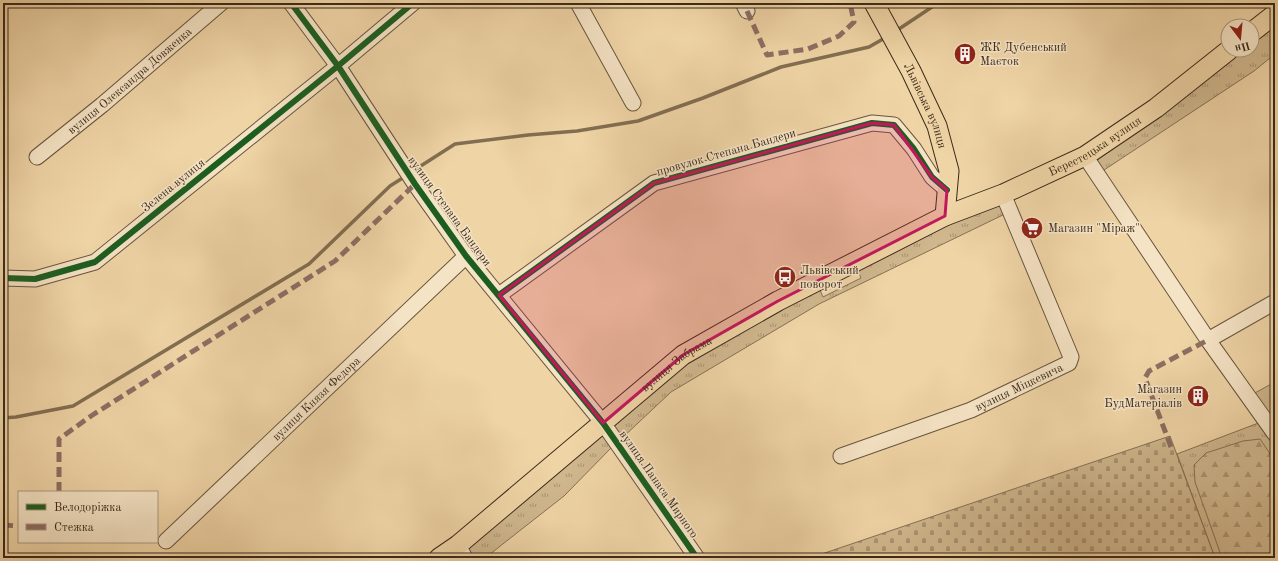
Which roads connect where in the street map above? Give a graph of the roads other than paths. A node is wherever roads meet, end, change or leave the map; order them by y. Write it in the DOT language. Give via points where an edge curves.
graph roads {
  1 [pos="221,3"];
  2 [pos="291,3"];
  3 [pos="413,3"];
  4 [pos="578,3"];
  5 [pos="874,3"];
  6 [pos="1275,14"];
  7 [pos="1260,26"];
  8 [pos="1220,57"];
  9 [pos="338,66"];
  10 [pos="633,103"];
  11 [pos="1085,156"];
  12 [pos="37,157"];
  13 [pos="947,190"];
  14 [pos="1003,194"];
  15 [pos="945,216"];
  16 [pos="466,256"];
  17 [pos="3,278"];
  18 [pos="499,295"];
  19 [pos="1275,302"];
  20 [pos="1208,340"];
  21 [pos="603,423"];
  22 [pos="1275,434"];
  23 [pos="841,456"];
  24 [pos="166,541"];
  25 [pos="462,551"];
  26 [pos="439,558"];
  27 [pos="697,558"];
  1 -- 12 [label="street, вулиця Олександра Довженка"];
  2 -- 9 [label="street, вулиця Степана Бандери"];
  3 -- 9 [label="street, Зелена вулиця"];
  4 -- 10 [label="street"];
  5 -- 13 [label="main road, Львівська вулиця" via="937,126 949,171"];
  6 -- 7 [label="main road"];
  8 -- 11 [label="main road, Берестецька вулиця" via="1156,108"];
  9 -- 16 [label="street, вулиця Степана Бандери" via="415,184"];
  9 -- 17 [label="street, Зелена вулиця" via="94,262 35,279"];
  11 -- 14 [label="main road, Берестецька вулиця"];
  11 -- 20 [label="street"];
  13 -- 15 [label="main road, Львівська вулиця"];
  13 -- 18 [label="street, провулок Степана Бандери" via="932,177 894,125 872,123 654,183"];
  14 -- 15 [label="main road, Берестецька вулиця"];
  14 -- 23 [label="street, вулиця Міцкевича" via="1071,357 1069,363 971,410"];
  15 -- 21 [label="main road, вулиця Забрама" via="778,301 683,355"];
  16 -- 18 [label="street, вулиця Степана Бандери"];
  16 -- 24 [label="street, вулиця Князя Федора"];
  18 -- 21 [label="street, вулиця Степана Бандери"];
  19 -- 20 [label="street"];
  20 -- 22 [label="street"];
  21 -- 25 [label="main road, вулиця Забрама"];
  21 -- 27 [label="street, вулиця Панаса Мирного"];
  25 -- 26 [label="main road, вулиця Забрама"];
}
